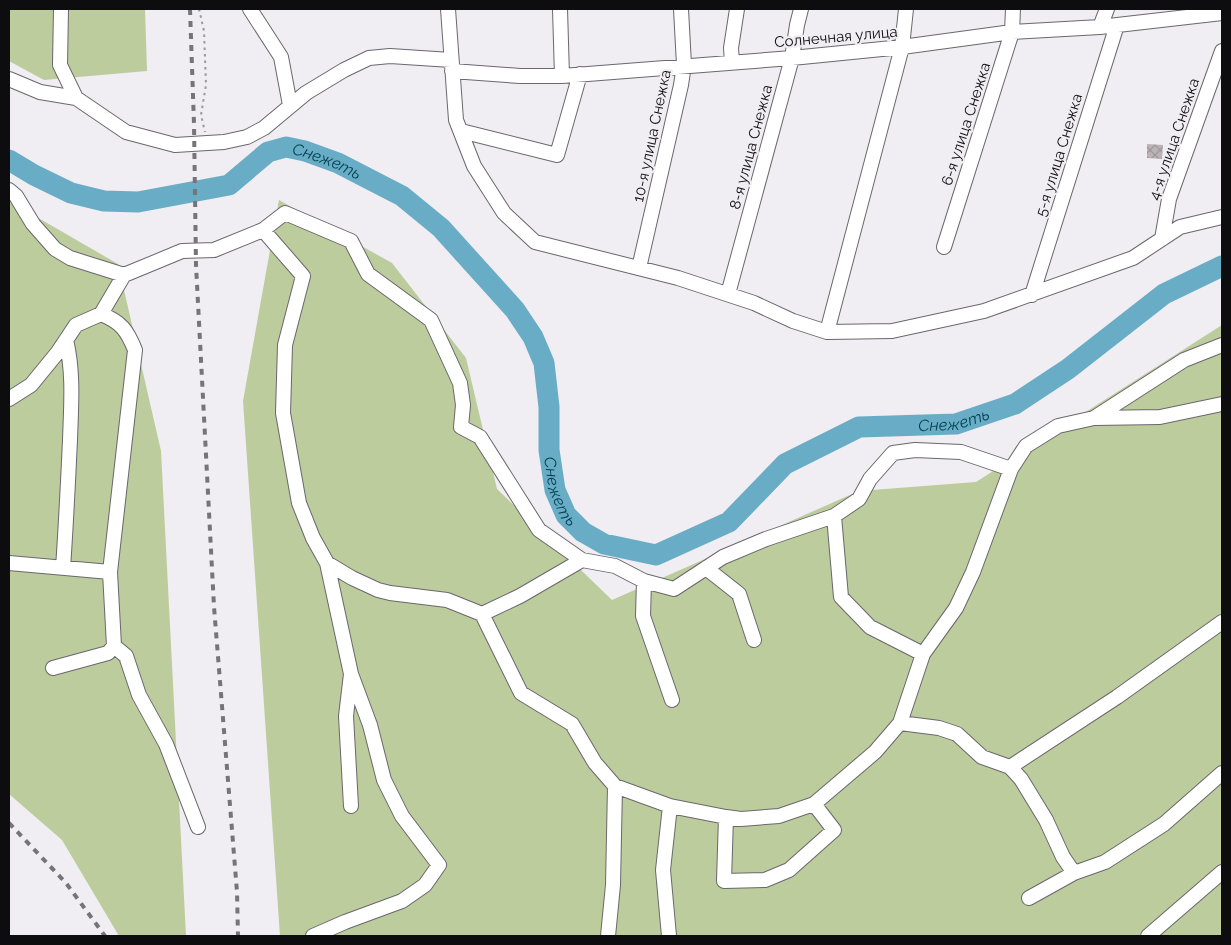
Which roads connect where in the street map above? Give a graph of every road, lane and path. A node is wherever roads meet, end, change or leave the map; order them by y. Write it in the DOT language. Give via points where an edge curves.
graph roads {
  1 [pos="61,9"];
  2 [pos="199,9"];
  3 [pos="250,9"];
  4 [pos="448,9"];
  5 [pos="560,9"];
  6 [pos="682,9"];
  7 [pos="737,9"];
  8 [pos="801,9"];
  9 [pos="906,9"];
  10 [pos="1013,9"];
  11 [pos="1107,9"];
  12 [pos="1222,13"];
  13 [pos="1117,25"];
  14 [pos="1100,27"];
  15 [pos="1012,32"];
  16 [pos="902,47"];
  17 [pos="1222,51"];
  18 [pos="792,58"];
  19 [pos="732,62"];
  20 [pos="451,66"];
  21 [pos="684,66"];
  22 [pos="580,74"];
  23 [pos="562,76"];
  24 [pos="9,79"];
  25 [pos="76,98"];
  26 [pos="290,105"];
  27 [pos="461,131"];
  28 [pos="208,144"];
  29 [pos="9,190"];
  30 [pos="1222,217"];
  31 [pos="263,230"];
  32 [pos="1162,239"];
  33 [pos="944,247"];
  34 [pos="640,268"];
  35 [pos="124,275"];
  36 [pos="728,294"];
  37 [pos="1032,295"];
  38 [pos="101,314"];
  39 [pos="826,332"];
  40 [pos="66,340"];
  41 [pos="1222,345"];
  42 [pos="9,399"];
  43 [pos="1222,404"];
  44 [pos="1094,418"];
  45 [pos="1011,469"];
  46 [pos="834,516"];
  47 [pos="582,560"];
  48 [pos="9,563"];
  49 [pos="327,563"];
  50 [pos="63,568"];
  51 [pos="706,568"];
  52 [pos="110,572"];
  53 [pos="644,581"];
  54 [pos="482,614"];
  55 [pos="1222,622"];
  56 [pos="754,640"];
  57 [pos="114,646"];
  58 [pos="923,654"];
  59 [pos="54,668"];
  60 [pos="351,674"];
  61 [pos="672,700"];
  62 [pos="900,723"];
  63 [pos="1010,767"];
  64 [pos="1222,772"];
  65 [pos="615,786"];
  66 [pos="814,804"];
  67 [pos="351,806"];
  68 [pos="670,806"];
  69 [pos="726,818"];
  70 [pos="198,827"];
  71 [pos="1222,872"];
  72 [pos="1074,873"];
  73 [pos="1029,898"];
  74 [pos="313,936"];
  75 [pos="608,936"];
  76 [pos="669,936"];
  77 [pos="1148,936"];
  1 -- 25 [label="street" via="60,65"];
  2 -- 28 [label="path" via="204,31 206,85 201,115"];
  3 -- 26 [label="street" via="281,57"];
  4 -- 20 [label="street"];
  5 -- 23 [label="street"];
  6 -- 21 [label="street, 10-я улица Снежка"];
  7 -- 19 [label="street"];
  8 -- 18 [label="street, 8-я улица Снежка"];
  9 -- 16 [label="street"];
  10 -- 15 [label="street, 6-я улица Снежка"];
  11 -- 14 [label="street"];
  12 -- 13 [label="street, Солнечная улица"];
  13 -- 14 [label="street, Солнечная улица"];
  13 -- 37 [label="street, 5-я улица Снежка"];
  14 -- 15 [label="street, Солнечная улица"];
  15 -- 16 [label="street, Солнечная улица"];
  15 -- 33 [label="street, 6-я улица Снежка"];
  16 -- 18 [label="street, Солнечная улица"];
  16 -- 39 [label="street"];
  17 -- 32 [label="street, 4-я улица Снежка" via="1169,199"];
  18 -- 19 [label="street, Солнечная улица"];
  18 -- 36 [label="street, 8-я улица Снежка"];
  19 -- 21 [label="street, Солнечная улица"];
  20 -- 23 [label="street, Солнечная улица" via="520,76"];
  20 -- 26 [label="street, Солнечная улица" via="390,56 369,58 337,74"];
  20 -- 27 [label="street" via="456,120"];
  21 -- 22 [label="street, Солнечная улица"];
  21 -- 34 [label="street, 10-я улица Снежка"];
  22 -- 23 [label="street, Солнечная улица"];
  22 -- 27 [label="street" via="558,155"];
  24 -- 25 [label="street" via="40,92"];
  25 -- 28 [label="street, Солнечная улица" via="126,132 175,145"];
  26 -- 28 [label="street, Солнечная улица" via="264,128 247,137"];
  27 -- 34 [label="street" via="474,166 504,213 535,242"];
  29 -- 35 [label="street" via="55,249 70,258"];
  30 -- 32 [label="street" via="1180,227"];
  31 -- 35 [label="street" via="214,250 182,250"];
  31 -- 47 [label="street" via="284,213 351,241 368,274 431,320 460,383 463,405 460,427 480,437 539,530"];
  31 -- 49 [label="street" via="303,276 285,346 283,413 299,503"];
  32 -- 37 [label="street" via="1133,258"];
  34 -- 36 [label="street"];
  35 -- 38 [label="street"];
  36 -- 39 [label="street"];
  37 -- 39 [label="street" via="984,311 892,331"];
  38 -- 40 [label="street" via="76,325"];
  38 -- 52 [label="street" via="113,318 128,332 135,350"];
  40 -- 42 [label="street" via="31,386"];
  40 -- 50 [label="street" via="72,391"];
  41 -- 44 [label="street" via="1184,360"];
  43 -- 44 [label="street" via="1160,417"];
  44 -- 45 [label="street" via="1058,426 1026,446"];
  45 -- 46 [label="street" via="961,452 916,450 893,453 870,479 859,499"];
  45 -- 58 [label="street" via="973,572 956,608"];
  46 -- 51 [label="street" via="766,539 723,557"];
  46 -- 58 [label="street" via="842,597 870,627"];
  47 -- 53 [label="street" via="615,566"];
  47 -- 54 [label="street"];
  48 -- 50 [label="street"];
  49 -- 54 [label="street" via="378,590 447,600"];
  49 -- 60 [label="street"];
  50 -- 52 [label="street"];
  51 -- 53 [label="street" via="674,589"];
  51 -- 56 [label="street" via="739,594"];
  52 -- 57 [label="street"];
  53 -- 61 [label="street" via="643,616"];
  54 -- 65 [label="street" via="521,693 572,724 595,763"];
  55 -- 63 [label="street" via="1117,697"];
  57 -- 59 [label="street" via="108,653"];
  57 -- 70 [label="street" via="126,656 139,695 166,744"];
  58 -- 62 [label="street"];
  60 -- 67 [label="street" via="346,716"];
  60 -- 74 [label="street" via="370,725 384,780 402,816 440,865 425,885 402,901"];
  62 -- 63 [label="street" via="957,734 982,757"];
  62 -- 66 [label="street" via="874,752"];
  63 -- 72 [label="street" via="1041,812"];
  64 -- 72 [label="street" via="1164,824 1105,862"];
  65 -- 68 [label="street"];
  65 -- 75 [label="street" via="613,884"];
  66 -- 69 [label="street" via="779,816"];
  66 -- 69 [label="street" via="834,830 789,870 765,880 724,881"];
  68 -- 69 [label="street"];
  68 -- 76 [label="street" via="663,870"];
  71 -- 77 [label="street"];
  72 -- 73 [label="street"];
}
